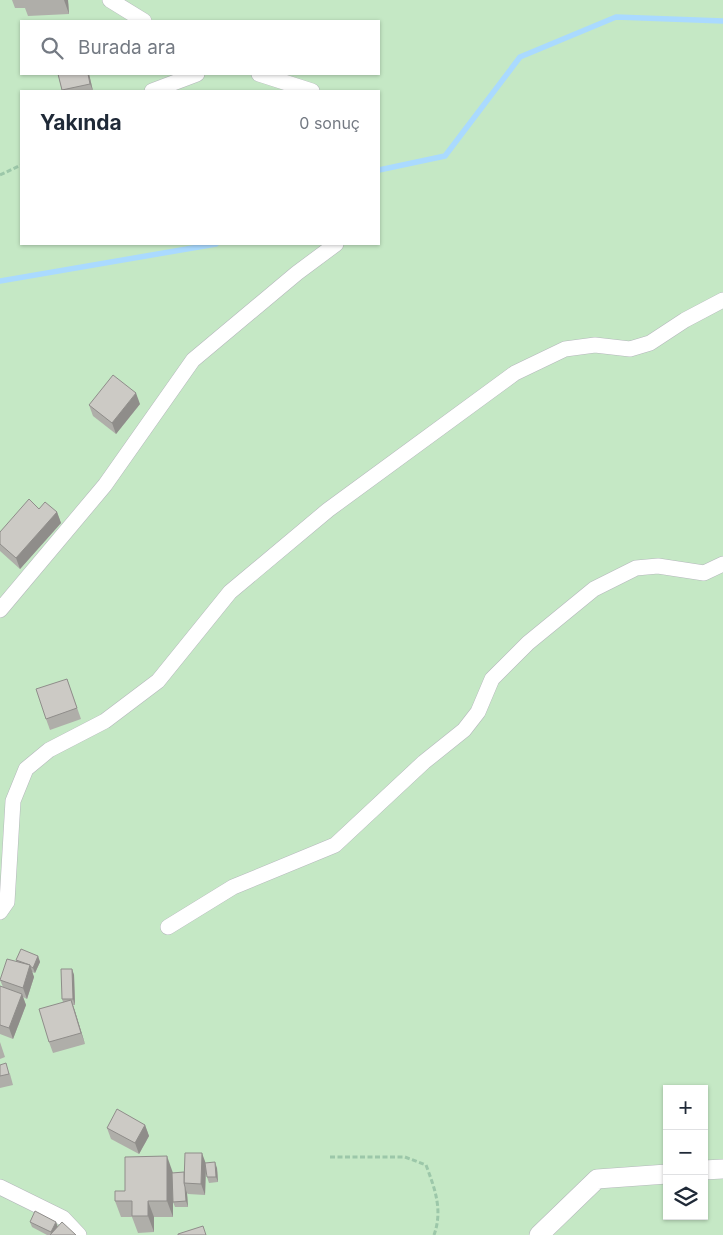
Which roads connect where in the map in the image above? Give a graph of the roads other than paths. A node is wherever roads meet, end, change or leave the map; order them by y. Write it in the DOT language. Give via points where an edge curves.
graph roads {
  1 [pos="110,0"];
  2 [pos="142,20"];
  3 [pos="194,75"];
  4 [pos="262,75"];
  5 [pos="155,90"];
  6 [pos="309,90"];
  7 [pos="335,245"];
  8 [pos="723,300"];
  9 [pos="723,564"];
  10 [pos="0,610"];
  11 [pos="0,912"];
  12 [pos="168,927"];
  13 [pos="723,1169"];
  14 [pos="708,1170"];
  15 [pos="663,1174"];
  16 [pos="0,1187"];
  17 [pos="79,1235"];
  18 [pos="539,1235"];
  1 -- 2 [label="street"];
  3 -- 5 [label="street"];
  4 -- 6 [label="street"];
  7 -- 10 [label="street" via="193,360 105,485"];
  8 -- 11 [label="street" via="650,343 630,348 596,345 565,348 515,373 336,504 230,592 158,681 104,721 49,750 26,769 13,801 7,902"];
  9 -- 12 [label="street" via="704,573 658,566 636,568 594,589 528,643 492,679 478,712 464,730 424,762 335,845 233,888"];
  13 -- 14 [label="street"];
  15 -- 18 [label="street" via="597,1180"];
  16 -- 17 [label="street" via="63,1218"];
}
